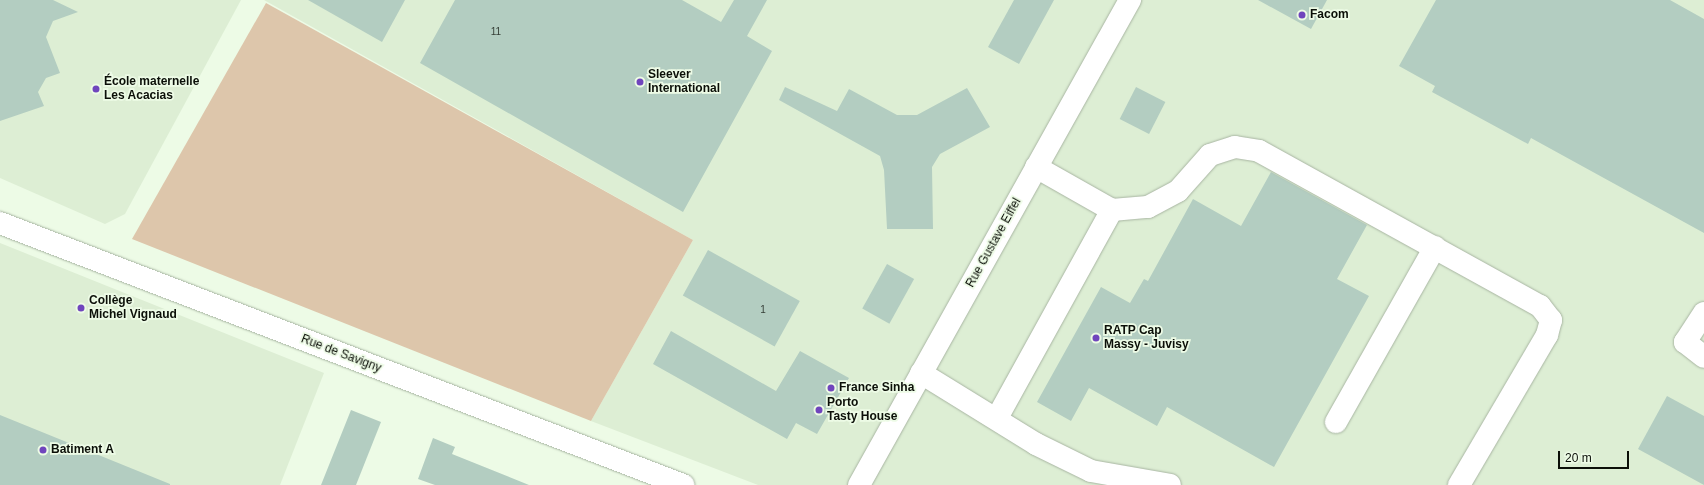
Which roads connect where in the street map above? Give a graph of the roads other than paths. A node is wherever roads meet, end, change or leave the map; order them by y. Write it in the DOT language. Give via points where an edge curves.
graph roads {
  1 [pos="1130,0"];
  2 [pos="1036,167"];
  3 [pos="1112,210"];
  4 [pos="0,223"];
  5 [pos="1435,247"];
  6 [pos="1704,313"];
  7 [pos="1704,357"];
  8 [pos="921,373"];
  9 [pos="997,418"];
  10 [pos="1336,422"];
  11 [pos="683,485"];
  12 [pos="859,485"];
  13 [pos="1170,485"];
  14 [pos="1459,485"];
  1 -- 2 [label="street, Rue Gustave Eiffel"];
  2 -- 3 [label="street"];
  2 -- 8 [label="street, Rue Gustave Eiffel"];
  3 -- 5 [label="street" via="1148,207 1178,191 1210,155 1235,147 1259,151"];
  3 -- 9 [label="street"];
  4 -- 11 [label="street, Rue de Savigny"];
  5 -- 10 [label="street"];
  5 -- 14 [label="street" via="1540,306 1551,320 1546,335"];
  6 -- 7 [label="street" via="1685,342"];
  8 -- 9 [label="street"];
  8 -- 12 [label="street, Rue Gustave Eiffel"];
  9 -- 13 [label="street" via="1036,444 1091,472"];
}
